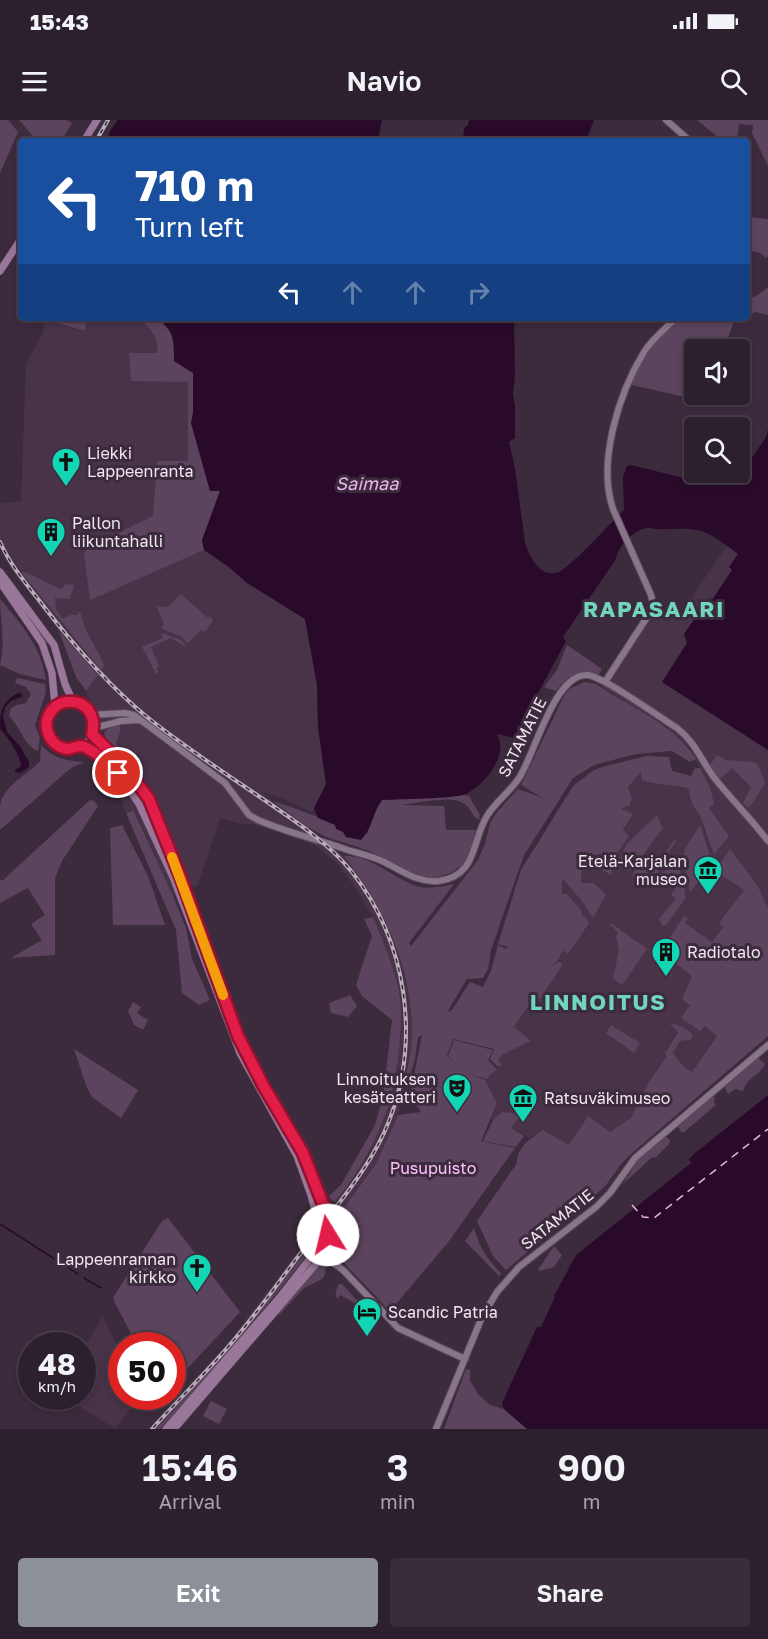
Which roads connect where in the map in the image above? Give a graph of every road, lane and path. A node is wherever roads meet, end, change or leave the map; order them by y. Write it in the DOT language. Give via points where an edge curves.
graph roads {
  1 [pos="97,120"];
  2 [pos="666,120"];
  3 [pos="86,138"];
  4 [pos="687,138"];
  5 [pos="18,244"];
  6 [pos="0,271"];
  7 [pos="673,321"];
  8 [pos="0,572"];
  9 [pos="0,582"];
  10 [pos="0,588"];
  11 [pos="12,599"];
  12 [pos="605,682"];
  13 [pos="73,702"];
  14 [pos="55,706"];
  15 [pos="91,715"];
  16 [pos="140,720"];
  17 [pos="93,731"];
  18 [pos="80,746"];
  19 [pos="768,841"];
  20 [pos="768,1045"];
  21 [pos="316,1251"];
  22 [pos="323,1255"];
  23 [pos="465,1359"];
  24 [pos="166,1429"];
  25 [pos="174,1429"];
  26 [pos="436,1429"];
  1 -- 3 [label="main road"];
  2 -- 4 [label="street"];
  5 -- 6 [label="main road"];
  7 -- 12 [label="street" via="645,352 617,410 607,483 612,509 653,604"];
  8 -- 13 [label="main road" via="54,645"];
  9 -- 11 [label="main road"];
  10 -- 11 [label="street"];
  11 -- 14 [label="main road" via="42,644 52,673"];
  12 -- 16 [label="street, SATAMATIE" via="581,676 563,687 520,777 486,817 465,868 447,879 430,881 377,859 258,820 249,815 225,783"];
  12 -- 19 [label="street, SATAMATIE" via="686,736 718,782"];
  13 -- 14 [label="main road"];
  13 -- 15 [label="main road" via="81,704"];
  14 -- 18 [label="main road" via="47,719 48,734 58,746"];
  15 -- 16 [label="street, SATAMATIE" via="125,713"];
  15 -- 17 [label="main road"];
  16 -- 17 [label="street" via="121,721"];
  17 -- 18 [label="main road"];
  17 -- 22 [label="main road" via="149,799 244,1051 299,1145 321,1197 328,1226"];
  18 -- 21 [label="main road" via="101,757 118,773 140,804 173,877 240,1053 297,1156 321,1231"];
  20 -- 23 [label="street, SATAMATIE" via="635,1158 596,1207 510,1276 488,1304"];
  21 -- 22 [label="street"];
  21 -- 24 [label="main road"];
  22 -- 23 [label="street" via="343,1270 398,1328"];
  22 -- 25 [label="main road"];
  23 -- 26 [label="street, SATAMATIE"];
}
